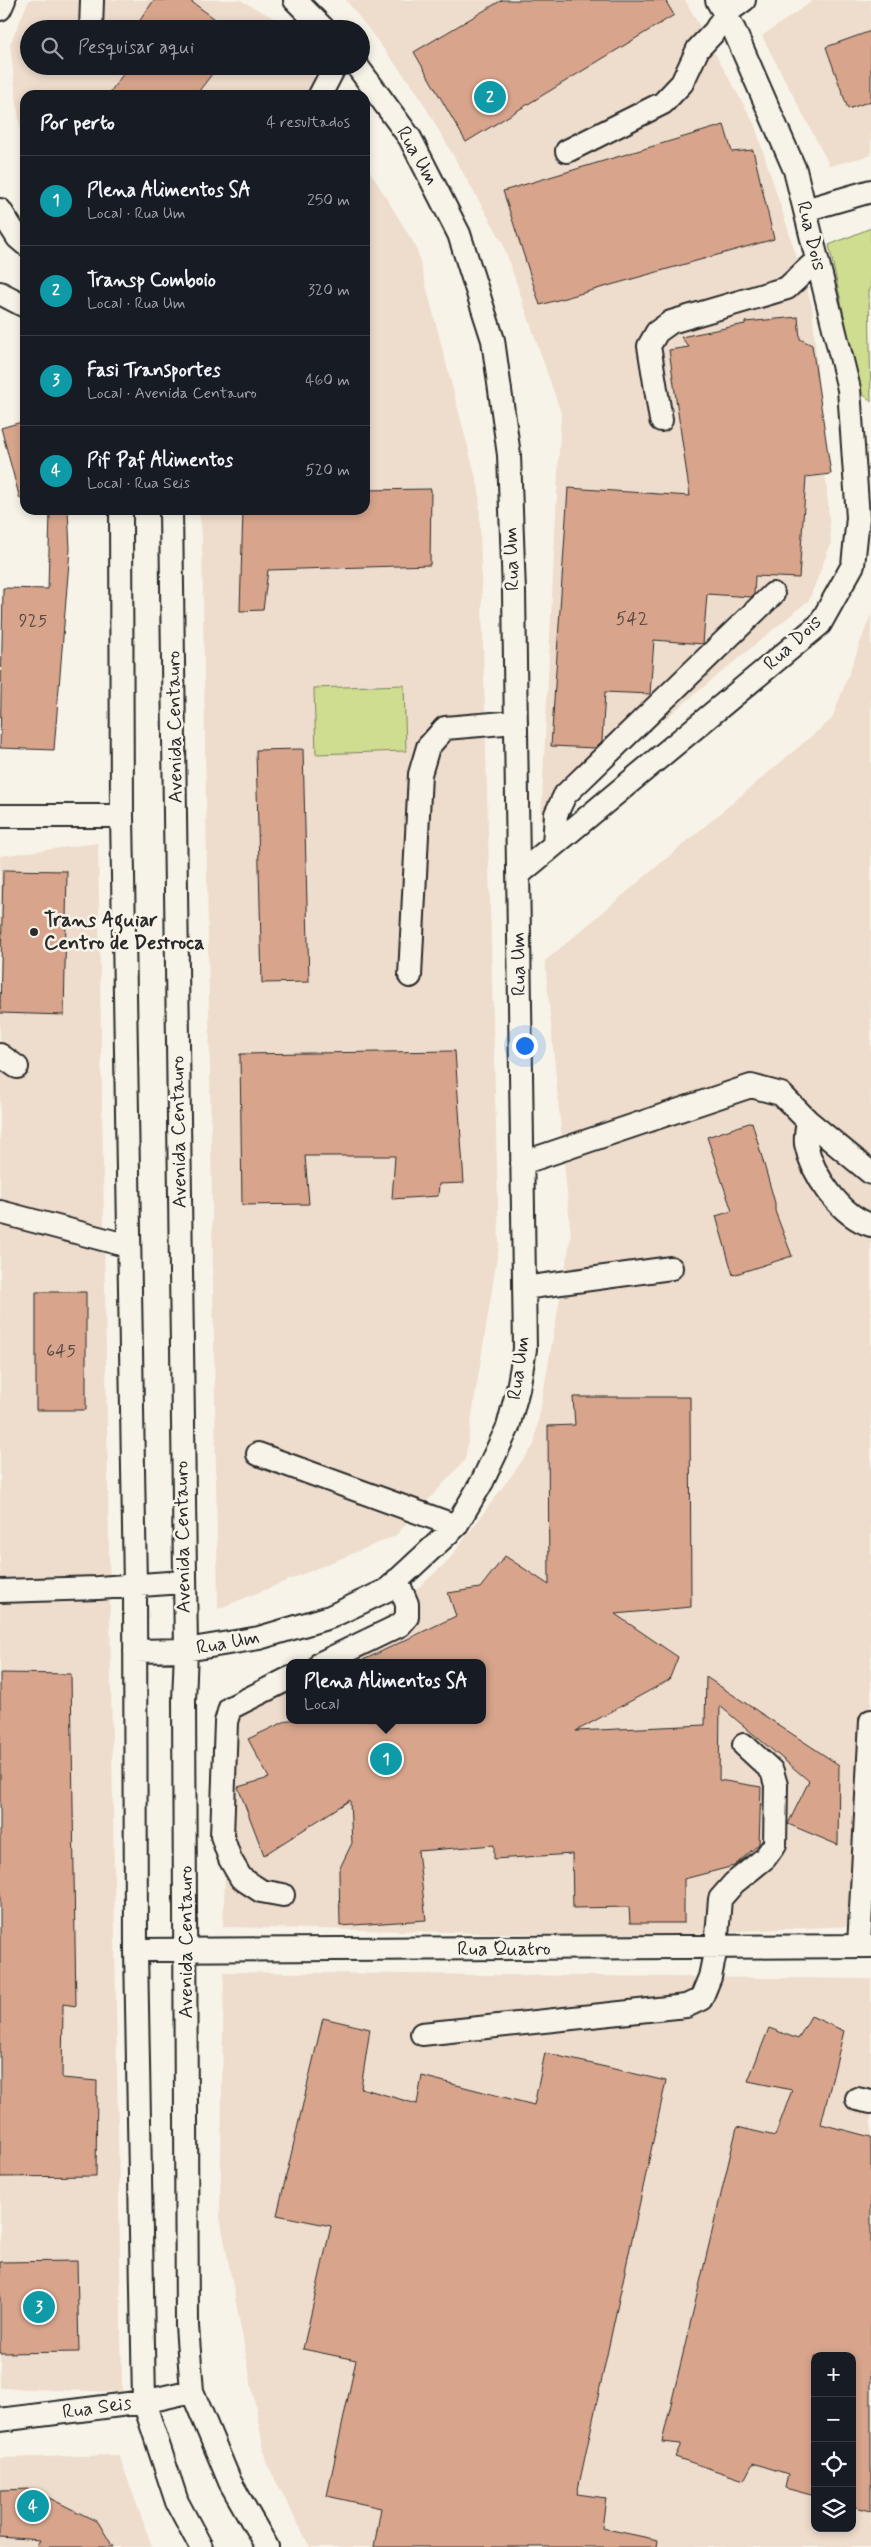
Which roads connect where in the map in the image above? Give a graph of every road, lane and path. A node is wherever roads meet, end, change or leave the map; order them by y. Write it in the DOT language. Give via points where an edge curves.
graph roads {
  1 [pos="4,0"];
  2 [pos="92,0"];
  3 [pos="296,0"];
  4 [pos="744,0"];
  5 [pos="721,7"];
  6 [pos="0,9"];
  7 [pos="91,20"];
  8 [pos="315,20"];
  9 [pos="330,75"];
  10 [pos="364,75"];
  11 [pos="323,90"];
  12 [pos="567,151"];
  13 [pos="871,191"];
  14 [pos="0,210"];
  15 [pos="805,210"];
  16 [pos="20,240"];
  17 [pos="817,260"];
  18 [pos="0,293"];
  19 [pos="20,303"];
  20 [pos="661,420"];
  21 [pos="871,498"];
  22 [pos="121,515"];
  23 [pos="171,515"];
  24 [pos="858,518"];
  25 [pos="773,594"];
  26 [pos="516,722"];
  27 [pos="0,816"];
  28 [pos="122,816"];
  29 [pos="554,845"];
  30 [pos="518,875"];
  31 [pos="410,976"];
  32 [pos="808,1121"];
  33 [pos="522,1163"];
  34 [pos="871,1173"];
  35 [pos="0,1212"];
  36 [pos="871,1225"];
  37 [pos="129,1246"];
  38 [pos="671,1268"];
  39 [pos="524,1288"];
  40 [pos="258,1454"];
  41 [pos="456,1526"];
  42 [pos="397,1580"];
  43 [pos="183,1582"];
  44 [pos="135,1586"];
  45 [pos="0,1591"];
  46 [pos="186,1650"];
  47 [pos="135,1651"];
  48 [pos="329,1659"];
  49 [pos="286,1680"];
  50 [pos="871,1721"];
  51 [pos="744,1745"];
  52 [pos="870,1769"];
  53 [pos="283,1895"];
  54 [pos="865,1946"];
  55 [pos="716,1948"];
  56 [pos="136,1950"];
  57 [pos="186,1950"];
  58 [pos="422,2034"];
  59 [pos="192,2391"];
  60 [pos="144,2402"];
  61 [pos="0,2420"];
  62 [pos="200,2547"];
  63 [pos="267,2547"];
  1 -- 6 [label="street"];
  2 -- 7 [label="street"];
  3 -- 8 [label="street"];
  4 -- 5 [label="street"];
  5 -- 12 [label="street" via="715,31 698,49 682,84 672,96"];
  5 -- 15 [label="street, Rua Dois" via="795,170"];
  9 -- 11 [label="street"];
  10 -- 26 [label="street, Rua Um" via="410,138 459,234 493,340 509,455"];
  13 -- 15 [label="street"];
  14 -- 16 [label="street"];
  15 -- 17 [label="street, Rua Dois"];
  17 -- 20 [label="street" via="787,288 671,322 657,332 649,346"];
  17 -- 24 [label="street, Rua Dois" via="849,389"];
  18 -- 19 [label="street"];
  21 -- 24 [label="street"];
  22 -- 28 [label="street"];
  23 -- 43 [label="street, Avenida Centauro"];
  24 -- 29 [label="street, Rua Dois" via="853,565 820,624"];
  25 -- 29 [label="street" via="565,795 556,814"];
  26 -- 30 [label="street, Rua Um"];
  26 -- 31 [label="street" via="444,728 428,746 420,774"];
  27 -- 28 [label="street"];
  28 -- 37 [label="street"];
  29 -- 30 [label="street, Rua Dois"];
  30 -- 33 [label="street, Rua Um"];
  32 -- 33 [label="street" via="781,1094 751,1086"];
  32 -- 34 [label="street"];
  32 -- 36 [label="street" via="806,1143 816,1173 845,1212"];
  33 -- 39 [label="street, Rua Um"];
  35 -- 37 [label="street"];
  37 -- 44 [label="street"];
  38 -- 39 [label="street"];
  39 -- 41 [label="street, Rua Um" via="525,1349 508,1427 482,1482"];
  40 -- 41 [label="street"];
  41 -- 42 [label="street, Rua Um"];
  42 -- 46 [label="street, Rua Um" via="387,1590 330,1617 259,1638"];
  42 -- 48 [label="street" via="407,1604 407,1617 400,1625"];
  43 -- 44 [label="street"];
  43 -- 46 [label="street, Avenida Centauro"];
  44 -- 45 [label="street"];
  44 -- 47 [label="street"];
  46 -- 47 [label="street, Rua Um"];
  46 -- 57 [label="street, Avenida Centauro"];
  47 -- 56 [label="street"];
  49 -- 53 [label="street" via="230,1708 226,1722 222,1836 241,1878 261,1891"];
  50 -- 52 [label="street"];
  51 -- 55 [label="street" via="772,1771 777,1820 775,1844 765,1858 720,1899"];
  52 -- 54 [label="street"];
  54 -- 55 [label="street, Rua Quatro"];
  55 -- 57 [label="street, Rua Quatro"];
  55 -- 58 [label="street" via="701,1999 686,2006"];
  56 -- 57 [label="street, Rua Quatro"];
  56 -- 60 [label="street"];
  57 -- 59 [label="street, Avenida Centauro" via="186,2326"];
  59 -- 60 [label="street, Rua Seis"];
  59 -- 63 [label="street, Avenida Centauro" via="230,2482"];
  60 -- 61 [label="street, Rua Seis"];
  60 -- 62 [label="street" via="176,2502"];
}
